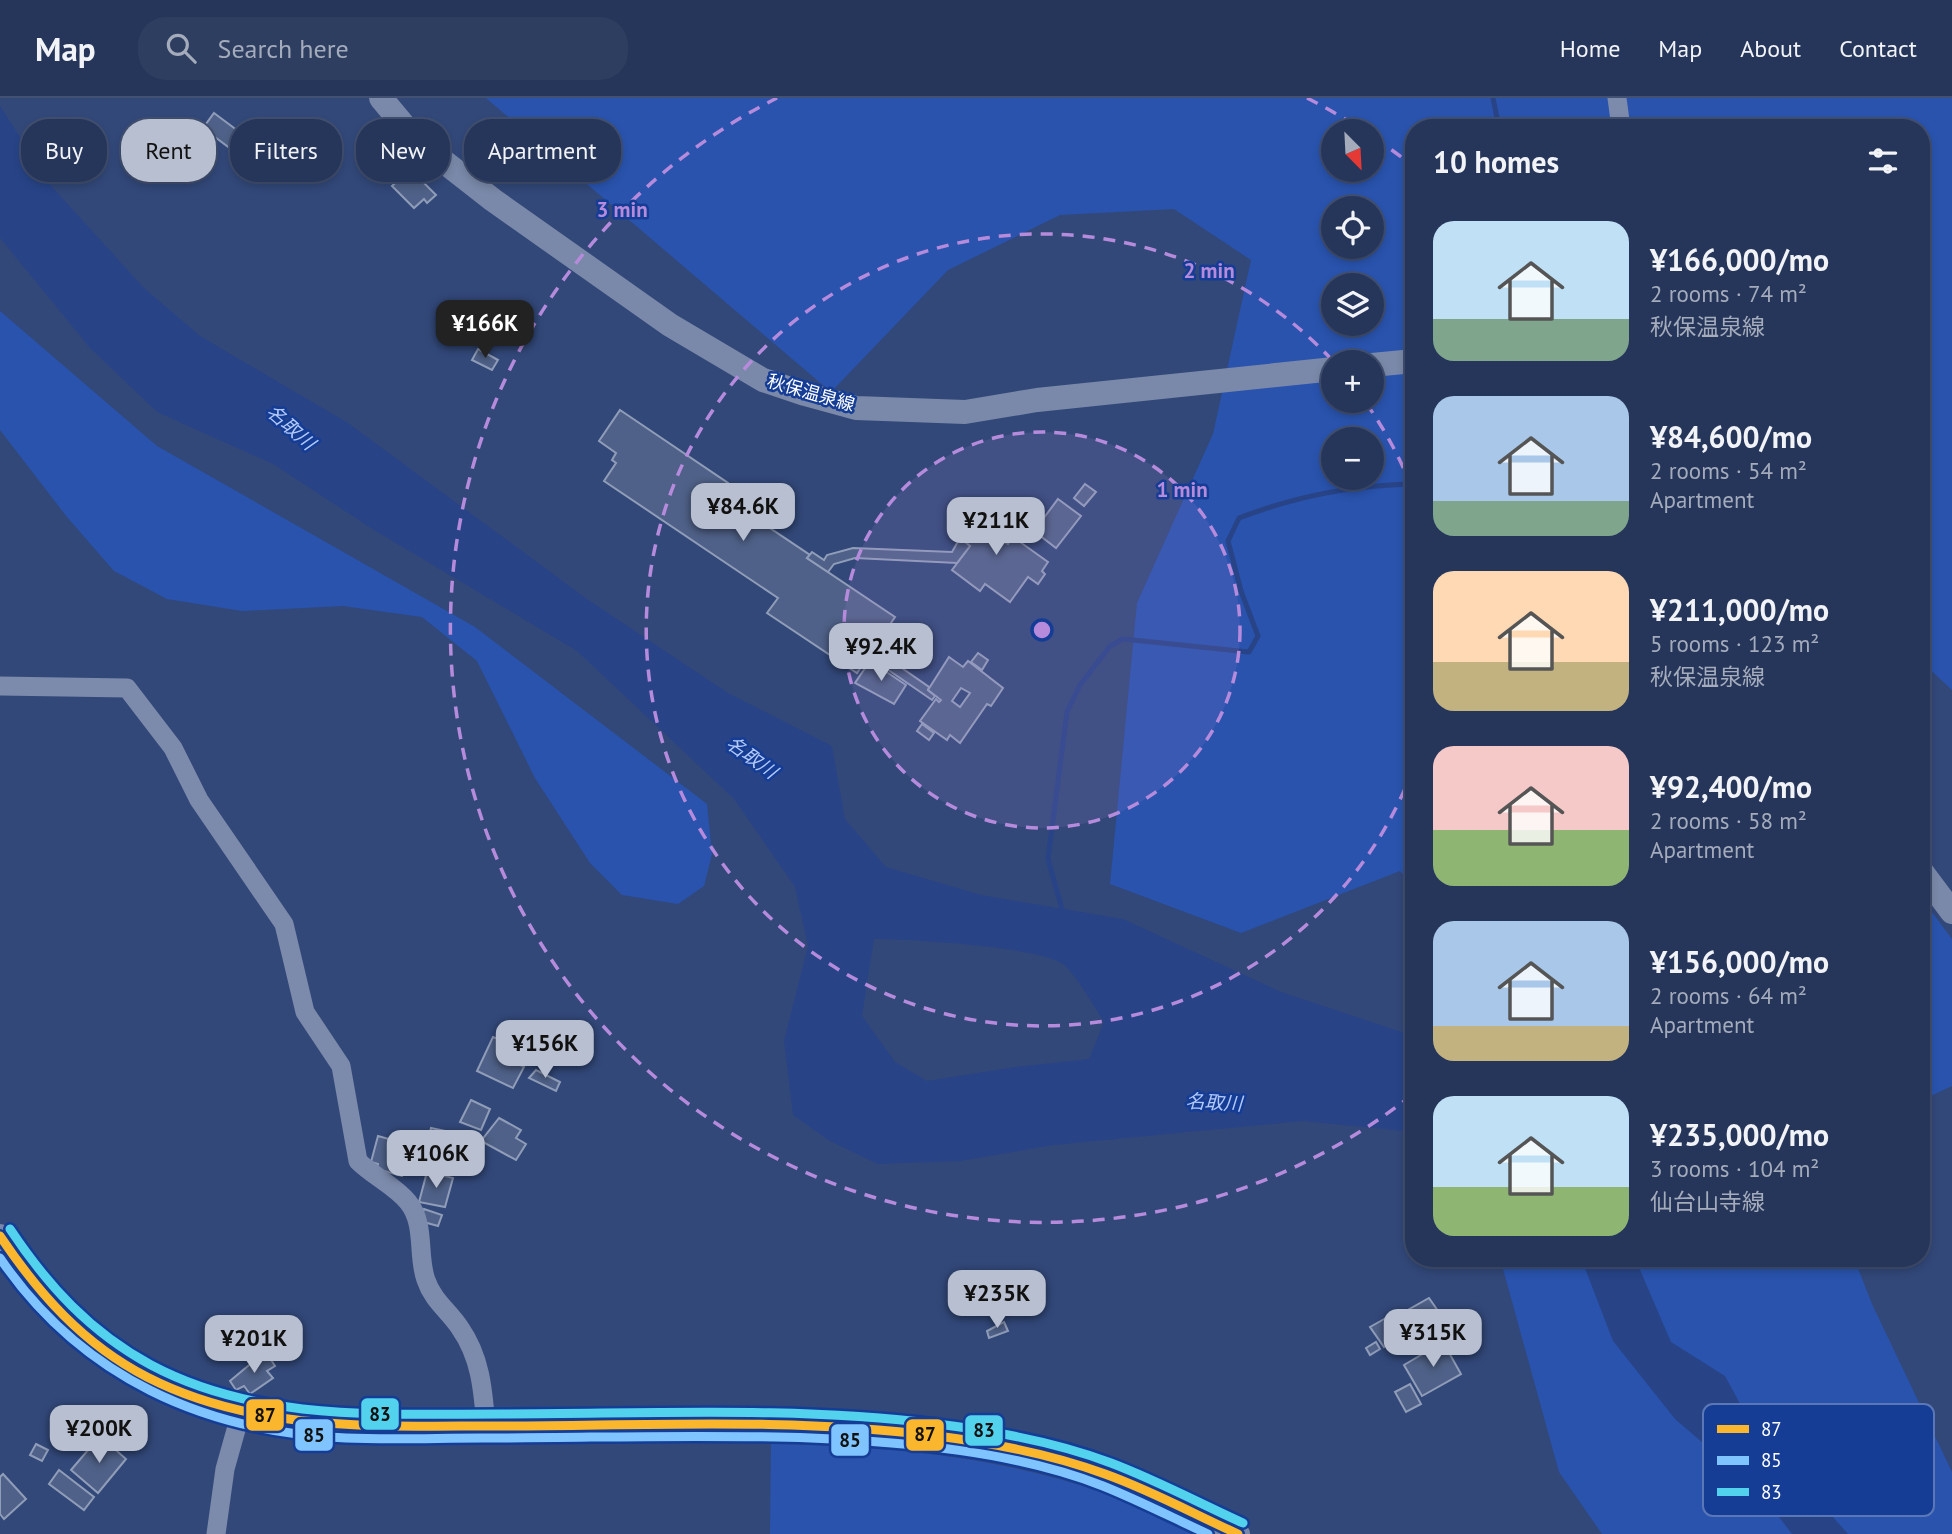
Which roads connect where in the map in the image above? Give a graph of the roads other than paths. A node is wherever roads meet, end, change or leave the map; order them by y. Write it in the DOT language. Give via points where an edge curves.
graph roads {
  1 [pos="381,98"];
  2 [pos="1617,98"];
  3 [pos="1620,119"];
  4 [pos="1405,361"];
  5 [pos="1384,364"];
  6 [pos="1321,370"];
  7 [pos="0,686"];
  8 [pos="1930,883"];
  9 [pos="1952,912"];
  10 [pos="0,1236"];
  11 [pos="241,1412"];
  12 [pos="486,1426"];
  13 [pos="216,1534"];
  14 [pos="1238,1534"];
  1 -- 6 [label="main road, 秋保温泉線" via="415,139 493,200 670,324 763,380 805,394 856,408 965,412 1037,400"];
  2 -- 3 [label="street"];
  4 -- 5 [label="main road"];
  7 -- 12 [label="street" via="127,688 173,748 199,800 284,924 305,1012 341,1066 358,1161 408,1201 417,1217 424,1276 430,1292 474,1352"];
  8 -- 9 [label="main road"];
  10 -- 11 [label="main road" via="37,1290 96,1346 161,1385"];
  11 -- 12 [label="main road" via="346,1426"];
  11 -- 13 [label="street" via="225,1469"];
  12 -- 14 [label="main road" via="811,1426 993,1444 1106,1474"];
}
